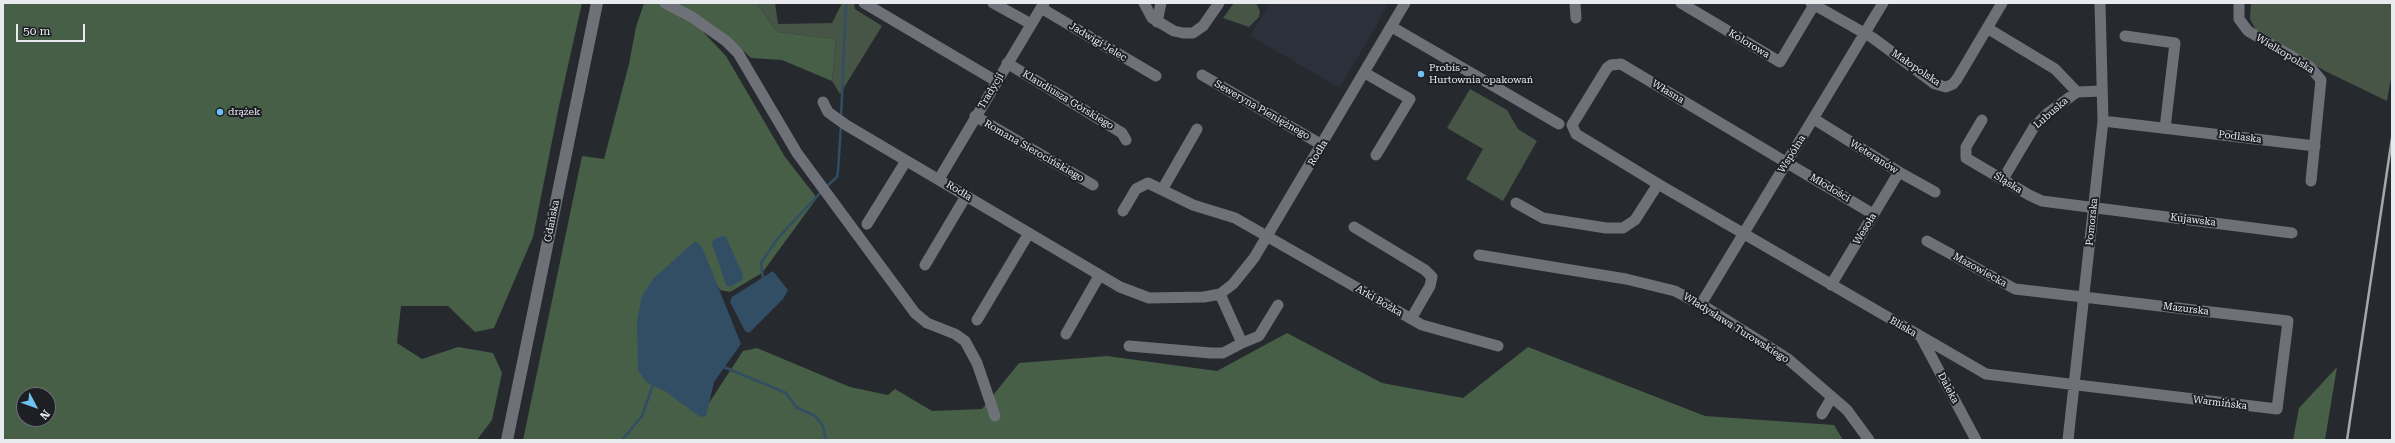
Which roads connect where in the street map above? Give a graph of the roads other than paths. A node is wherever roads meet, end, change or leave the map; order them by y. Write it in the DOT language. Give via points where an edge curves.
graph roads {
  1 [pos="597,3"];
  2 [pos="665,3"];
  3 [pos="864,3"];
  4 [pos="993,3"];
  5 [pos="1144,3"];
  6 [pos="1161,3"];
  7 [pos="1219,3"];
  8 [pos="1404,3"];
  9 [pos="1575,3"];
  10 [pos="1681,3"];
  11 [pos="1883,3"];
  12 [pos="2002,3"];
  13 [pos="2100,3"];
  14 [pos="2239,3"];
  15 [pos="1812,4"];
  16 [pos="1042,5"];
  17 [pos="1576,18"];
  18 [pos="1158,22"];
  19 [pos="1030,24"];
  20 [pos="1392,27"];
  21 [pos="1987,28"];
  22 [pos="1865,33"];
  23 [pos="2125,36"];
  24 [pos="1007,63"];
  25 [pos="1365,73"];
  26 [pos="1202,74"];
  27 [pos="1156,76"];
  28 [pos="996,81"];
  29 [pos="2102,91"];
  30 [pos="2077,92"];
  31 [pos="823,102"];
  32 [pos="976,116"];
  33 [pos="1814,119"];
  34 [pos="1982,120"];
  35 [pos="2103,121"];
  36 [pos="1559,124"];
  37 [pos="1572,125"];
  38 [pos="2165,128"];
  39 [pos="1197,129"];
  40 [pos="1126,140"];
  41 [pos="1322,145"];
  42 [pos="2315,146"];
  43 [pos="1376,155"];
  44 [pos="906,161"];
  45 [pos="1786,162"];
  46 [pos="1899,172"];
  47 [pos="939,179"];
  48 [pos="2003,179"];
  49 [pos="2311,181"];
  50 [pos="1658,184"];
  51 [pos="1093,185"];
  52 [pos="1162,190"];
  53 [pos="1935,192"];
  54 [pos="966,196"];
  55 [pos="1516,203"];
  56 [pos="2093,208"];
  57 [pos="1123,210"];
  58 [pos="1873,214"];
  59 [pos="867,224"];
  60 [pos="1354,227"];
  61 [pos="1029,233"];
  62 [pos="2292,233"];
  63 [pos="1744,234"];
  64 [pos="1267,237"];
  65 [pos="1927,241"];
  66 [pos="1479,256"];
  67 [pos="925,265"];
  68 [pos="1099,276"];
  69 [pos="1831,285"];
  70 [pos="1220,294"];
  71 [pos="2084,297"];
  72 [pos="1701,304"];
  73 [pos="1278,305"];
  74 [pos="1411,319"];
  75 [pos="977,320"];
  76 [pos="2288,321"];
  77 [pos="1066,334"];
  78 [pos="1921,337"];
  79 [pos="1242,343"];
  80 [pos="1129,346"];
  81 [pos="1498,346"];
  82 [pos="1956,358"];
  83 [pos="1940,373"];
  84 [pos="2074,386"];
  85 [pos="1832,397"];
  86 [pos="1822,414"];
  87 [pos="995,416"];
  88 [pos="507,440"];
  89 [pos="1868,440"];
  90 [pos="1976,440"];
  91 [pos="2068,440"];
  1 -- 88 [label="main road, Gdańska"];
  2 -- 87 [label="street" via="692,17 726,41 738,53 797,153 915,313 927,324 955,334 965,341 977,363"];
  3 -- 28 [label="street"];
  4 -- 19 [label="street"];
  5 -- 18 [label="street" via="1149,14"];
  6 -- 18 [label="street"];
  7 -- 18 [label="street" via="1210,18 1193,33 1174,31"];
  8 -- 20 [label="street, Rodła"];
  9 -- 17 [label="street"];
  10 -- 15 [label="street, Kolorowa" via="1780,62"];
  11 -- 22 [label="street, Wspólna"];
  12 -- 21 [label="street, Małopolska"];
  13 -- 29 [label="street, Pomorska"];
  14 -- 42 [label="street, Wielkopolska" via="2239,19 2248,32 2310,67 2318,75 2322,86"];
  15 -- 22 [label="street"];
  16 -- 19 [label="street, Tradycji"];
  16 -- 27 [label="street, Jadwigi Jelec"];
  19 -- 24 [label="street, Tradycji"];
  20 -- 25 [label="street, Rodła"];
  20 -- 36 [label="street"];
  21 -- 22 [label="street, Małopolska" via="1957,79 1946,87 1935,84"];
  21 -- 30 [label="street" via="2055,69"];
  22 -- 33 [label="street, Wspólna"];
  23 -- 38 [label="street" via="2175,43"];
  24 -- 28 [label="street, Tradycji"];
  24 -- 40 [label="street, Klaudiusza Górskiego" via="1122,133"];
  25 -- 41 [label="street, Rodła"];
  25 -- 43 [label="street" via="1410,99"];
  26 -- 41 [label="street, Seweryna Pieniężnego"];
  28 -- 32 [label="street, Tradycji"];
  29 -- 30 [label="street, Lubuska"];
  29 -- 35 [label="street, Pomorska"];
  30 -- 48 [label="street, Lubuska" via="2063,100 2034,127"];
  31 -- 44 [label="street, Rodła" via="828,112 846,125"];
  32 -- 47 [label="street, Tradycji"];
  32 -- 51 [label="street, Romana Sierocińskiego"];
  33 -- 45 [label="street, Wspólna"];
  33 -- 46 [label="street, Weteranów"];
  34 -- 48 [label="street, Śląska" via="1964,154 1966,158"];
  35 -- 38 [label="street, Podlaska"];
  35 -- 56 [label="street, Pomorska"];
  37 -- 45 [label="street, Własna" via="1607,68 1621,64"];
  37 -- 50 [label="street, Bliska" via="1576,134"];
  38 -- 42 [label="street, Podlaska"];
  39 -- 52 [label="street"];
  41 -- 64 [label="street, Rodła"];
  42 -- 49 [label="street, Wielkopolska"];
  44 -- 47 [label="street, Rodła"];
  44 -- 59 [label="street"];
  45 -- 58 [label="street, Młodości"];
  45 -- 63 [label="street, Wspólna"];
  46 -- 53 [label="street, Weteranów"];
  46 -- 58 [label="street, Wesoła"];
  47 -- 54 [label="street, Rodła"];
  48 -- 56 [label="street, Śląska" via="2042,201"];
  50 -- 55 [label="street" via="1635,220 1623,228 1606,228 1542,218"];
  50 -- 63 [label="street, Bliska"];
  52 -- 57 [label="street, Arki Bożka" via="1148,183 1142,185"];
  52 -- 64 [label="street, Arki Bożka" via="1193,205 1235,218"];
  54 -- 61 [label="street, Rodła"];
  54 -- 67 [label="street"];
  56 -- 62 [label="street, Kujawska"];
  56 -- 71 [label="street, Pomorska"];
  58 -- 69 [label="street, Wesoła"];
  60 -- 74 [label="street" via="1425,270 1432,277 1430,286"];
  61 -- 68 [label="street, Rodła"];
  61 -- 75 [label="street"];
  63 -- 69 [label="street, Bliska"];
  63 -- 72 [label="street, Wspólna"];
  64 -- 70 [label="street, Rodła" via="1242,275"];
  64 -- 74 [label="street, Arki Bożka"];
  65 -- 71 [label="street, Mazowiecka" via="2015,289"];
  66 -- 72 [label="street, Władysława Turowskiego" via="1651,284 1675,291"];
  68 -- 70 [label="street, Rodła" via="1149,298 1204,297"];
  68 -- 77 [label="street"];
  69 -- 78 [label="street, Bliska"];
  70 -- 79 [label="street"];
  71 -- 76 [label="street, Mazurska"];
  71 -- 84 [label="street, Pomorska"];
  72 -- 85 [label="street, Władysława Turowskiego" via="1788,359"];
  73 -- 79 [label="street" via="1259,336"];
  74 -- 81 [label="street, Arki Bożka" via="1422,325"];
  76 -- 84 [label="street, Warmińska" via="2277,409"];
  78 -- 82 [label="street, Bliska"];
  78 -- 83 [label="street, Daleka"];
  79 -- 80 [label="street" via="1223,353"];
  82 -- 83 [label="street" via="1945,363"];
  82 -- 84 [label="street, Bliska" via="1994,376"];
  83 -- 90 [label="street, Daleka"];
  84 -- 91 [label="street, Pomorska"];
  85 -- 86 [label="street"];
  85 -- 89 [label="street, Władysława Turowskiego" via="1847,410"];
}
